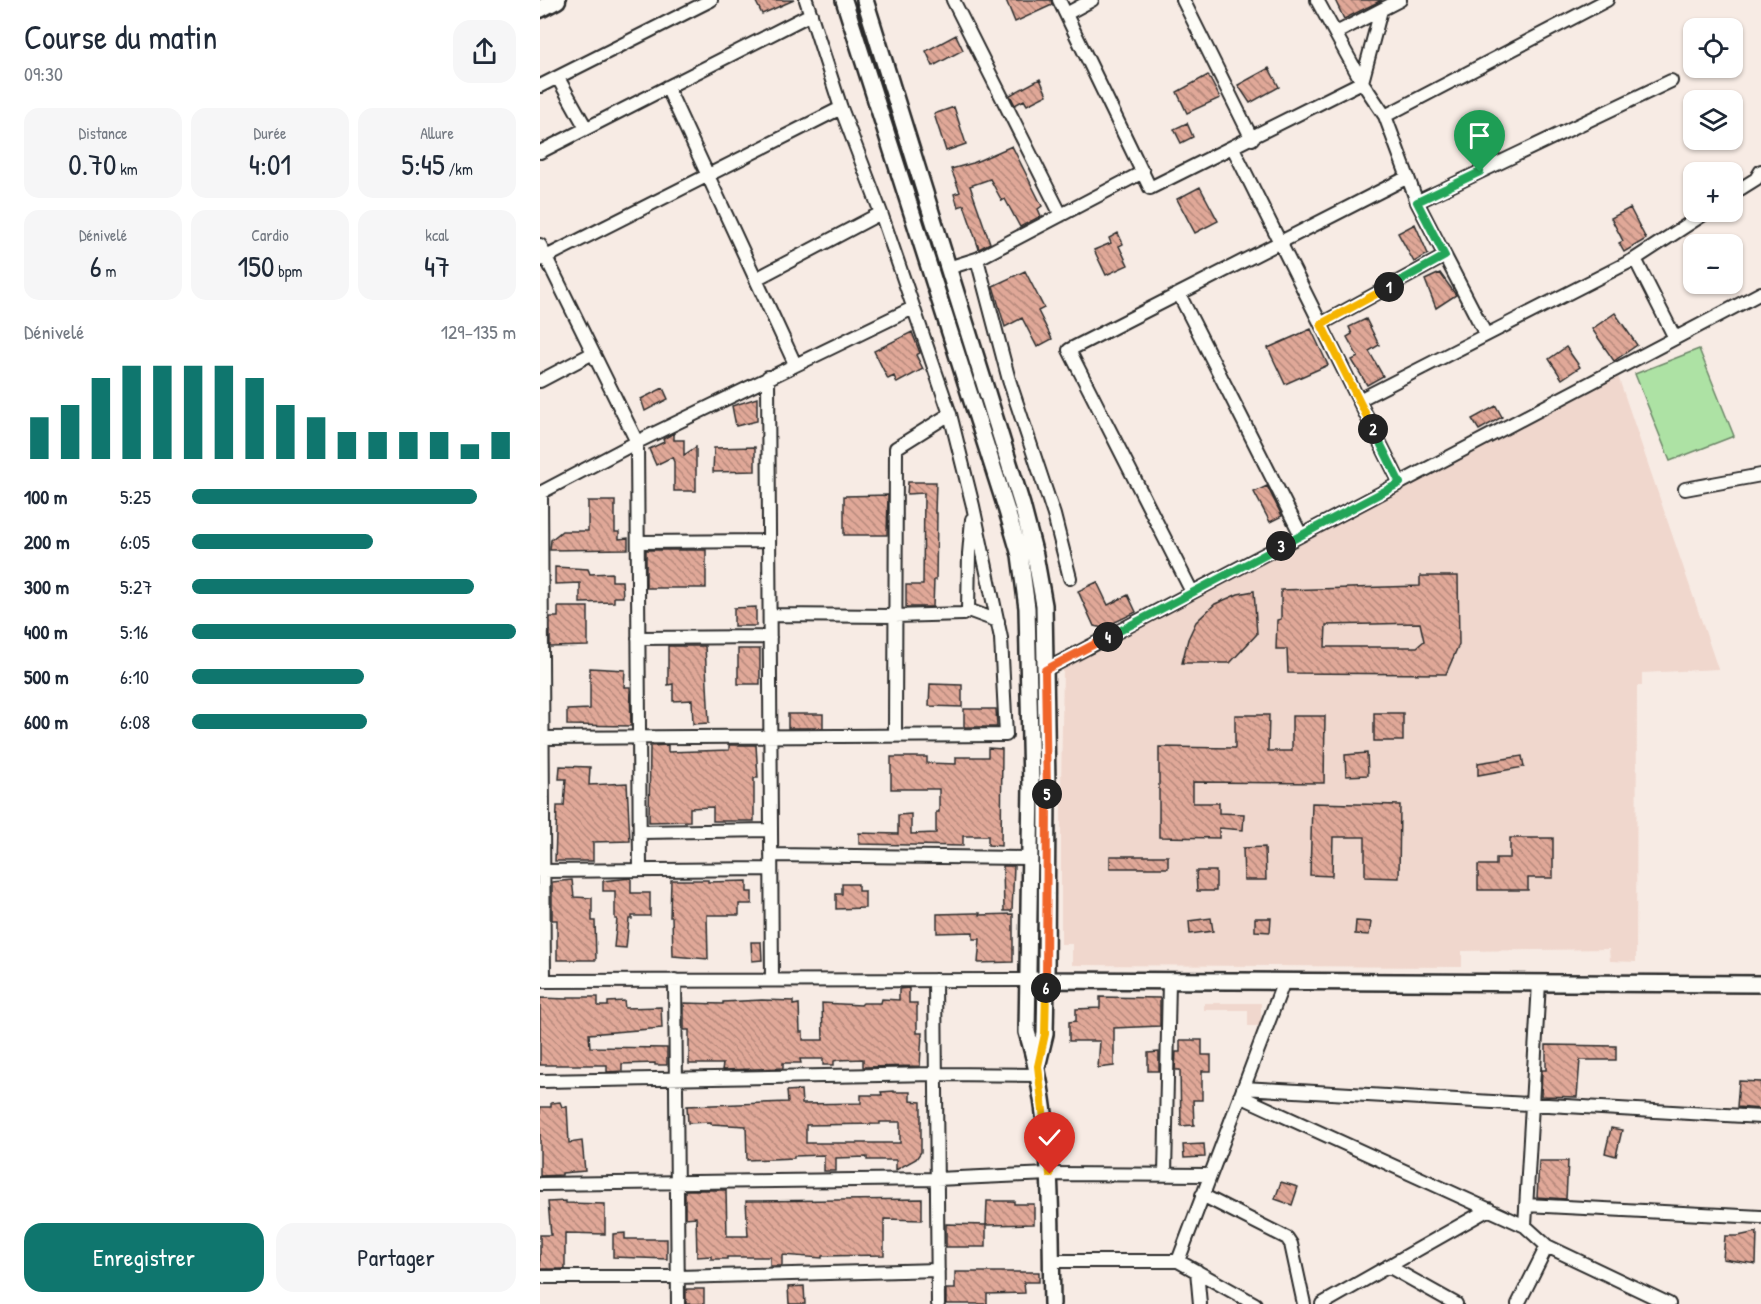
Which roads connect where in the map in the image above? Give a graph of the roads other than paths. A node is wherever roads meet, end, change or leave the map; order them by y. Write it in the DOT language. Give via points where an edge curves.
graph roads {
  1 [pos="557,0"];
  2 [pos="711,0"];
  3 [pos="806,0"];
  4 [pos="844,0"];
  5 [pos="865,0"];
  6 [pos="953,0"];
  7 [pos="1059,0"];
  8 [pos="1092,0"];
  9 [pos="1183,0"];
  10 [pos="1317,0"];
  11 [pos="1400,0"];
  12 [pos="1607,0"];
  13 [pos="540,9"];
  14 [pos="1381,10"];
  15 [pos="811,14"];
  16 [pos="1066,14"];
  17 [pos="1336,33"];
  18 [pos="558,78"];
  19 [pos="1671,81"];
  20 [pos="1362,82"];
  21 [pos="540,86"];
  22 [pos="667,87"];
  23 [pos="841,108"];
  24 [pos="1385,116"];
  25 [pos="586,128"];
  26 [pos="1252,139"];
  27 [pos="1233,148"];
  28 [pos="540,152"];
  29 [pos="1761,171"];
  30 [pos="1143,172"];
  31 [pos="707,175"];
  32 [pos="1408,177"];
  33 [pos="1743,187"];
  34 [pos="1417,202"];
  35 [pos="881,213"];
  36 [pos="1061,215"];
  37 [pos="1692,222"];
  38 [pos="1280,243"];
  39 [pos="540,245"];
  40 [pos="1445,256"];
  41 [pos="543,258"];
  42 [pos="977,259"];
  43 [pos="1635,259"];
  44 [pos="948,267"];
  45 [pos="756,279"];
  46 [pos="1761,292"];
  47 [pos="1179,294"];
  48 [pos="913,308"];
  49 [pos="1321,324"];
  50 [pos="1486,335"];
  51 [pos="1676,338"];
  52 [pos="593,353"];
  53 [pos="795,364"];
  54 [pos="768,377"];
  55 [pos="540,381"];
  56 [pos="1359,400"];
  57 [pos="950,414"];
  58 [pos="637,442"];
  59 [pos="1761,475"];
  60 [pos="1400,483"];
  61 [pos="1685,489"];
  62 [pos="540,493"];
  63 [pos="973,506"];
  64 [pos="1301,535"];
  65 [pos="770,541"];
  66 [pos="638,542"];
  67 [pos="1070,578"];
  68 [pos="1192,592"];
  69 [pos="968,610"];
  70 [pos="770,615"];
  71 [pos="895,616"];
  72 [pos="998,621"];
  73 [pos="770,637"];
  74 [pos="638,638"];
  75 [pos="1045,670"];
  76 [pos="895,736"];
  77 [pos="771,737"];
  78 [pos="541,738"];
  79 [pos="639,738"];
  80 [pos="771,830"];
  81 [pos="640,832"];
  82 [pos="771,855"];
  83 [pos="1030,858"];
  84 [pos="771,869"];
  85 [pos="640,870"];
  86 [pos="542,871"];
  87 [pos="675,980"];
  88 [pos="772,980"];
  89 [pos="936,980"];
  90 [pos="1028,980"];
  91 [pos="1046,980"];
  92 [pos="542,981"];
  93 [pos="1169,981"];
  94 [pos="1284,981"];
  95 [pos="1539,983"];
  96 [pos="1761,984"];
  97 [pos="1038,1070"];
  98 [pos="936,1074"];
  99 [pos="676,1079"];
  100 [pos="540,1081"];
  101 [pos="1242,1092"];
  102 [pos="1532,1104"];
  103 [pos="1761,1117"];
  104 [pos="1050,1174"];
  105 [pos="1165,1175"];
  106 [pos="1210,1175"];
  107 [pos="937,1179"];
  108 [pos="677,1182"];
  109 [pos="540,1184"];
  110 [pos="1202,1195"];
  111 [pos="1526,1205"];
  112 [pos="1489,1209"];
  113 [pos="1761,1217"];
  114 [pos="1525,1226"];
  115 [pos="1547,1246"];
  116 [pos="1051,1261"];
  117 [pos="1178,1261"];
  118 [pos="1388,1266"];
  119 [pos="938,1270"];
  120 [pos="1197,1271"];
  121 [pos="540,1277"];
  122 [pos="678,1277"];
  123 [pos="678,1304"];
  124 [pos="938,1304"];
  125 [pos="1052,1304"];
  126 [pos="1200,1304"];
  127 [pos="1255,1304"];
  128 [pos="1304,1304"];
  129 [pos="1322,1304"];
  130 [pos="1456,1304"];
  131 [pos="1518,1304"];
  132 [pos="1669,1304"];
  1 -- 13 [label="main road"];
  2 -- 18 [label="street"];
  3 -- 15 [label="street"];
  4 -- 83 [label="street" via="1020,555 1027,608"];
  5 -- 44 [label="street"];
  6 -- 36 [label="street"];
  7 -- 16 [label="street"];
  8 -- 16 [label="street"];
  9 -- 26 [label="street"];
  10 -- 17 [label="street"];
  11 -- 14 [label="street"];
  12 -- 24 [label="street"];
  14 -- 17 [label="street"];
  14 -- 20 [label="street"];
  15 -- 22 [label="street"];
  15 -- 23 [label="street"];
  16 -- 30 [label="street"];
  17 -- 20 [label="street"];
  18 -- 21 [label="street"];
  18 -- 25 [label="street"];
  19 -- 34 [label="street"];
  20 -- 24 [label="street"];
  20 -- 26 [label="street"];
  22 -- 25 [label="street"];
  22 -- 31 [label="street"];
  23 -- 31 [label="street"];
  23 -- 35 [label="street"];
  24 -- 32 [label="street"];
  25 -- 28 [label="street"];
  26 -- 27 [label="street"];
  27 -- 30 [label="street" via="1150,188"];
  27 -- 38 [label="street"];
  29 -- 33 [label="street"];
  30 -- 36 [label="street"];
  31 -- 41 [label="street"];
  31 -- 45 [label="street"];
  32 -- 34 [label="street"];
  32 -- 38 [label="street"];
  34 -- 40 [label="street"];
  35 -- 45 [label="street"];
  35 -- 48 [label="street"];
  36 -- 42 [label="street"];
  37 -- 43 [label="street"];
  38 -- 47 [label="street"];
  38 -- 49 [label="street"];
  39 -- 41 [label="street"];
  40 -- 49 [label="street"];
  40 -- 50 [label="street"];
  41 -- 52 [label="street"];
  42 -- 44 [label="street"];
  42 -- 67 [label="street" via="1009,380 1054,515"];
  43 -- 50 [label="street"];
  43 -- 51 [label="street"];
  44 -- 75 [label="street" via="1035,555 1044,604"];
  45 -- 53 [label="street"];
  46 -- 51 [label="street"];
  47 -- 64 [label="street"];
  47 -- 68 [label="street" via="1069,350"];
  48 -- 53 [label="street"];
  48 -- 57 [label="street"];
  49 -- 56 [label="street"];
  50 -- 56 [label="street"];
  51 -- 60 [label="street"];
  52 -- 55 [label="street"];
  52 -- 58 [label="street"];
  53 -- 54 [label="street"];
  54 -- 58 [label="street"];
  54 -- 65 [label="street"];
  56 -- 60 [label="street"];
  57 -- 63 [label="street"];
  57 -- 71 [label="street" via="896,448"];
  58 -- 62 [label="street"];
  58 -- 66 [label="street"];
  59 -- 61 [label="street"];
  60 -- 64 [label="street"];
  62 -- 78 [label="street"];
  63 -- 69 [label="street"];
  63 -- 72 [label="street"];
  64 -- 68 [label="street"];
  65 -- 66 [label="street"];
  65 -- 70 [label="street"];
  66 -- 74 [label="street"];
  68 -- 75 [label="street"];
  69 -- 71 [label="street" via="963,614"];
  69 -- 72 [label="street"];
  70 -- 71 [label="street"];
  70 -- 73 [label="street"];
  71 -- 76 [label="street"];
  72 -- 76 [label="street" via="1006,735"];
  73 -- 74 [label="street"];
  73 -- 77 [label="street"];
  74 -- 79 [label="street"];
  75 -- 91 [label="street"];
  76 -- 77 [label="street"];
  77 -- 79 [label="street"];
  77 -- 80 [label="street"];
  78 -- 79 [label="street"];
  78 -- 86 [label="street"];
  79 -- 81 [label="street"];
  80 -- 81 [label="street"];
  80 -- 82 [label="street"];
  81 -- 85 [label="street"];
  82 -- 83 [label="street"];
  82 -- 84 [label="street"];
  83 -- 90 [label="street"];
  84 -- 85 [label="street"];
  84 -- 88 [label="street"];
  85 -- 86 [label="street"];
  86 -- 92 [label="street"];
  87 -- 88 [label="street"];
  87 -- 92 [label="street"];
  87 -- 99 [label="street"];
  88 -- 89 [label="street"];
  89 -- 90 [label="street"];
  89 -- 98 [label="street"];
  90 -- 91 [label="street"];
  90 -- 97 [label="street" via="1027,1032"];
  91 -- 93 [label="street"];
  91 -- 97 [label="street" via="1045,1034"];
  93 -- 94 [label="street"];
  93 -- 105 [label="street"];
  94 -- 95 [label="street"];
  94 -- 101 [label="street"];
  95 -- 96 [label="street"];
  95 -- 102 [label="street"];
  97 -- 98 [label="street"];
  97 -- 104 [label="street"];
  98 -- 99 [label="street"];
  98 -- 107 [label="street"];
  99 -- 100 [label="street"];
  99 -- 108 [label="street"];
  101 -- 102 [label="street"];
  101 -- 106 [label="street"];
  101 -- 112 [label="street"];
  102 -- 103 [label="street"];
  102 -- 111 [label="street"];
  104 -- 105 [label="street"];
  104 -- 107 [label="street"];
  104 -- 116 [label="street"];
  105 -- 106 [label="street"];
  106 -- 110 [label="street"];
  107 -- 108 [label="street"];
  107 -- 119 [label="street"];
  108 -- 109 [label="street"];
  108 -- 122 [label="street"];
  110 -- 117 [label="street"];
  110 -- 128 [label="street" via="1287,1238"];
  111 -- 113 [label="street"];
  111 -- 114 [label="street"];
  112 -- 114 [label="street"];
  112 -- 118 [label="street"];
  114 -- 115 [label="street"];
  115 -- 131 [label="street"];
  115 -- 132 [label="street"];
  116 -- 117 [label="street"];
  116 -- 125 [label="street"];
  117 -- 120 [label="street"];
  118 -- 129 [label="street"];
  118 -- 130 [label="street"];
  119 -- 122 [label="street"];
  119 -- 124 [label="street"];
  120 -- 126 [label="street"];
  120 -- 127 [label="street"];
  121 -- 122 [label="street"];
  122 -- 123 [label="street"];
}
